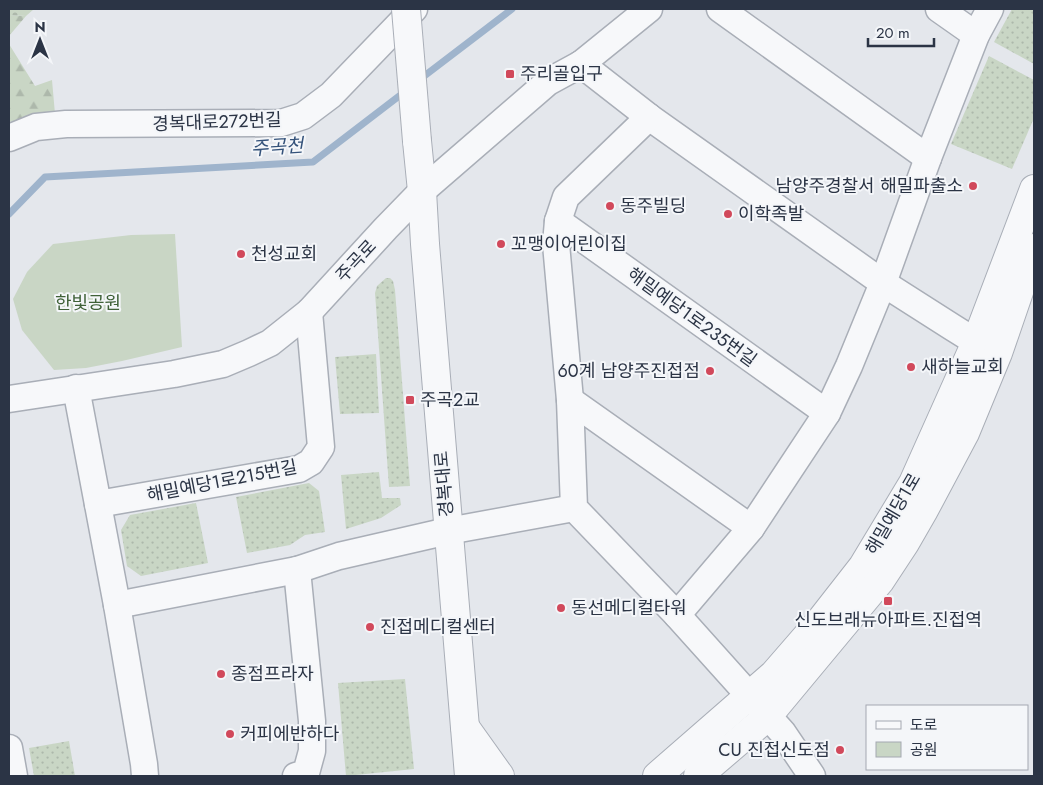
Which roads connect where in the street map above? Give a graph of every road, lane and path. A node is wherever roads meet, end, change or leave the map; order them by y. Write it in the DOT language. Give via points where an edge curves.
graph roads {
  1 [pos="406,9"];
  2 [pos="414,9"];
  3 [pos="649,9"];
  4 [pos="720,9"];
  5 [pos="939,9"];
  6 [pos="990,9"];
  7 [pos="976,35"];
  8 [pos="581,64"];
  9 [pos="649,117"];
  10 [pos="9,138"];
  11 [pos="928,158"];
  12 [pos="1034,188"];
  13 [pos="422,191"];
  14 [pos="558,221"];
  15 [pos="1034,248"];
  16 [pos="883,282"];
  17 [pos="309,312"];
  18 [pos="987,347"];
  19 [pos="76,388"];
  20 [pos="9,399"];
  21 [pos="570,400"];
  22 [pos="827,413"];
  23 [pos="98,504"];
  24 [pos="574,508"];
  25 [pos="751,528"];
  26 [pos="448,530"];
  27 [pos="297,570"];
  28 [pos="117,605"];
  29 [pos="677,615"];
  30 [pos="749,696"];
  31 [pos="767,717"];
  32 [pos="465,727"];
  33 [pos="9,748"];
  34 [pos="14,776"];
  35 [pos="145,776"];
  36 [pos="296,776"];
  37 [pos="469,776"];
  38 [pos="500,776"];
  39 [pos="657,776"];
  40 [pos="698,776"];
  41 [pos="812,776"];
  1 -- 13 [label="street, 경복대로, bridge"];
  2 -- 10 [label="street, 경복대로272번길" via="331,95 303,116 281,123 66,124 36,127"];
  3 -- 8 [label="street, 주곡로"];
  4 -- 11 [label="street"];
  5 -- 7 [label="street"];
  6 -- 7 [label="street"];
  7 -- 11 [label="street"];
  8 -- 9 [label="street"];
  8 -- 13 [label="street, 주곡로" via="548,82"];
  9 -- 14 [label="street" via="566,198"];
  9 -- 16 [label="street"];
  11 -- 16 [label="street"];
  12 -- 18 [label="street, 해밀예당1로"];
  13 -- 17 [label="street, 주곡로"];
  13 -- 26 [label="street, 경복대로"];
  14 -- 21 [label="street" via="556,244"];
  14 -- 22 [label="street, 해밀예당1로235번길"];
  15 -- 18 [label="street, 해밀예당1로"];
  16 -- 18 [label="street"];
  16 -- 22 [label="street"];
  17 -- 19 [label="street, 주곡로" via="270,343 223,364"];
  17 -- 23 [label="street, 해밀예당1로215번길" via="321,447 311,462 299,469"];
  18 -- 30 [label="street, 해밀예당1로" via="913,483 863,566 774,674"];
  18 -- 31 [label="street, 해밀예당1로" via="965,433 905,543 880,581"];
  19 -- 20 [label="street, 주곡로"];
  19 -- 23 [label="street"];
  21 -- 24 [label="street"];
  21 -- 25 [label="street"];
  22 -- 25 [label="street"];
  23 -- 28 [label="street"];
  24 -- 26 [label="street"];
  24 -- 29 [label="street"];
  25 -- 29 [label="street"];
  26 -- 27 [label="street" via="339,556"];
  26 -- 32 [label="street, 경복대로"];
  27 -- 28 [label="street"];
  27 -- 36 [label="street" via="312,750 306,773"];
  28 -- 35 [label="street"];
  29 -- 30 [label="street"];
  30 -- 31 [label="street"];
  30 -- 39 [label="street, 해밀예당1로"];
  31 -- 40 [label="street, 해밀예당1로"];
  31 -- 41 [label="street" via="783,733"];
  32 -- 37 [label="street, 경복대로"];
  32 -- 38 [label="street"];
  33 -- 34 [label="street"];
}
